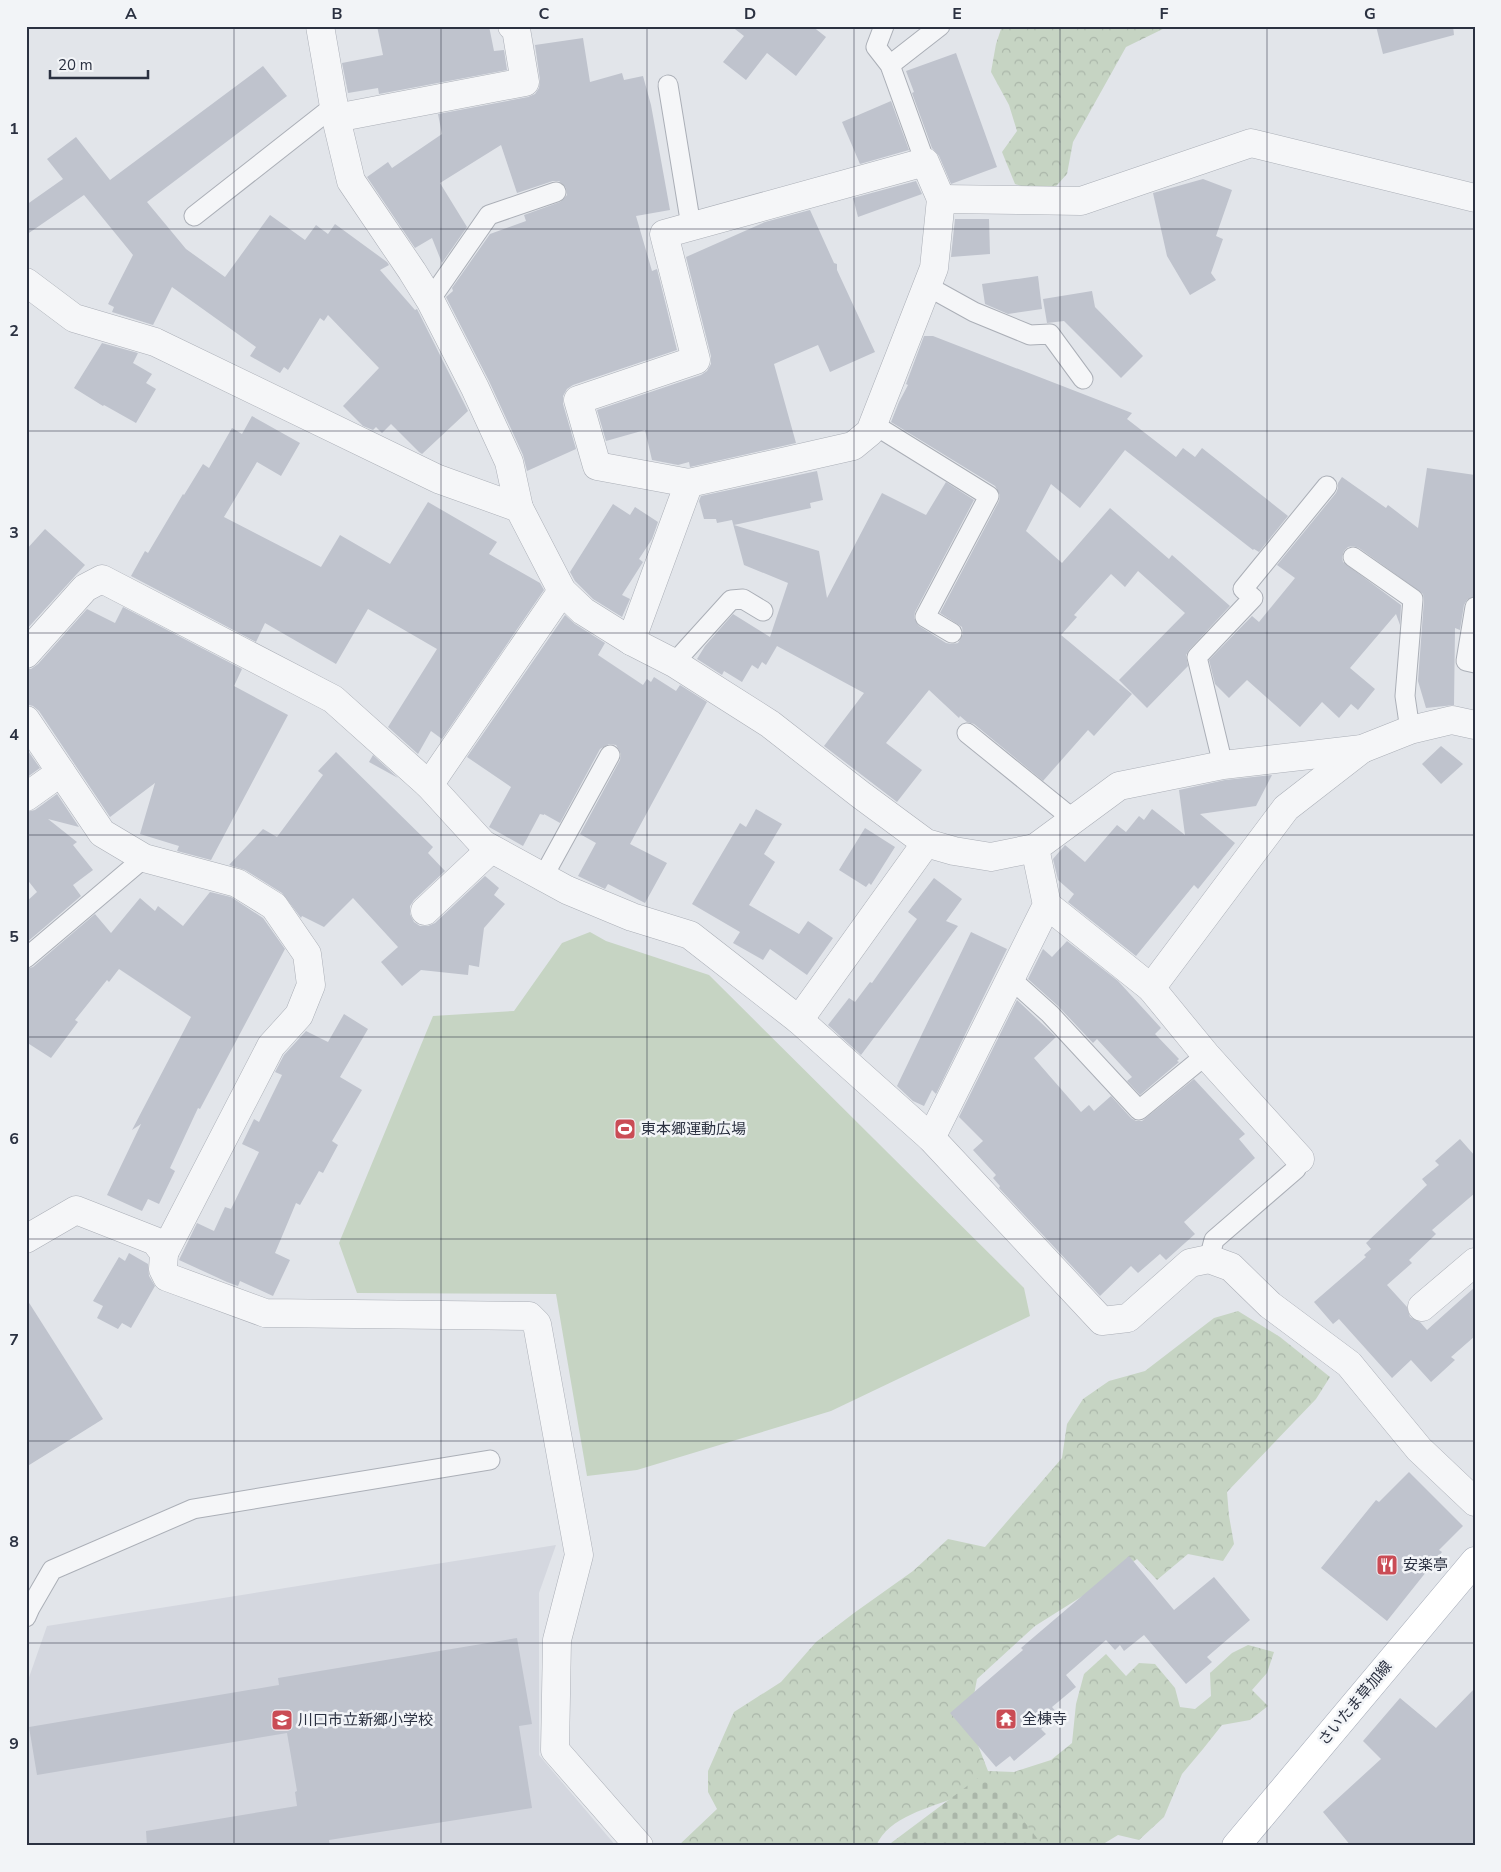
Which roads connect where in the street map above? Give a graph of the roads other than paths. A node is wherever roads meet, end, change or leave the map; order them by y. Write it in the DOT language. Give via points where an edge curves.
graph roads {
  1 [pos="320,26"];
  2 [pos="512,26"];
  3 [pos="884,26"];
  4 [pos="940,26"];
  5 [pos="890,65"];
  6 [pos="668,85"];
  7 [pos="335,112"];
  8 [pos="925,162"];
  9 [pos="556,192"];
  10 [pos="1475,198"];
  11 [pos="941,199"];
  12 [pos="194,216"];
  13 [pos="691,226"];
  14 [pos="26,282"];
  15 [pos="927,286"];
  16 [pos="430,300"];
  17 [pos="1083,379"];
  18 [pos="873,424"];
  19 [pos="688,483"];
  20 [pos="1327,486"];
  21 [pos="519,508"];
  22 [pos="1353,557"];
  23 [pos="562,592"];
  24 [pos="1475,607"];
  25 [pos="763,611"];
  26 [pos="952,634"];
  27 [pos="631,641"];
  28 [pos="26,654"];
  29 [pos="674,663"];
  30 [pos="1475,663"];
  31 [pos="26,720"];
  32 [pos="1475,725"];
  33 [pos="1410,730"];
  34 [pos="967,733"];
  35 [pos="1362,749"];
  36 [pos="610,755"];
  37 [pos="1223,765"];
  38 [pos="61,772"];
  39 [pos="429,785"];
  40 [pos="26,797"];
  41 [pos="1073,820"];
  42 [pos="926,843"];
  43 [pos="1035,848"];
  44 [pos="491,849"];
  45 [pos="144,858"];
  46 [pos="543,877"];
  47 [pos="1047,905"];
  48 [pos="425,911"];
  49 [pos="26,958"];
  50 [pos="1010,978"];
  51 [pos="1151,988"];
  52 [pos="799,1020"];
  53 [pos="1206,1055"];
  54 [pos="930,1138"];
  55 [pos="1300,1159"];
  56 [pos="26,1239"];
  57 [pos="164,1253"];
  58 [pos="1209,1259"];
  59 [pos="1475,1262"];
  60 [pos="1422,1307"];
  61 [pos="490,1460"];
  62 [pos="1475,1502"];
  63 [pos="1475,1561"];
  64 [pos="26,1617"];
  65 [pos="639,1846"];
  66 [pos="1236,1846"];
  1 -- 7 [label="street"];
  2 -- 7 [label="street" via="516,29 525,82"];
  3 -- 5 [label="lane" via="876,47"];
  4 -- 5 [label="lane"];
  5 -- 8 [label="lane"];
  6 -- 13 [label="lane"];
  7 -- 12 [label="lane"];
  7 -- 16 [label="street" via="351,181"];
  8 -- 11 [label="street"];
  8 -- 13 [label="street"];
  9 -- 16 [label="lane" via="489,215"];
  10 -- 11 [label="street" via="1251,143 1082,201"];
  11 -- 15 [label="street" via="934,268"];
  13 -- 19 [label="street" via="664,234 696,360 578,400 597,466"];
  14 -- 21 [label="street" via="74,318 156,342 438,479"];
  15 -- 17 [label="lane" via="974,312 1030,335 1050,334"];
  15 -- 18 [label="street"];
  16 -- 21 [label="street" via="509,462"];
  18 -- 19 [label="street" via="870,432 853,446"];
  18 -- 26 [label="lane" via="989,496 925,616"];
  19 -- 27 [label="street"];
  20 -- 37 [label="lane" via="1243,589 1253,598 1197,657"];
  21 -- 23 [label="street"];
  22 -- 33 [label="lane" via="1413,599 1405,696"];
  23 -- 27 [label="street" via="583,611"];
  23 -- 39 [label="street"];
  24 -- 30 [label="lane" via="1466,661"];
  25 -- 29 [label="lane" via="744,599 731,600"];
  27 -- 29 [label="street"];
  28 -- 39 [label="street" via="85,588 102,579 333,699"];
  29 -- 42 [label="street" via="770,724"];
  31 -- 38 [label="street"];
  32 -- 33 [label="street" via="1452,720"];
  33 -- 35 [label="street"];
  34 -- 41 [label="lane"];
  35 -- 37 [label="street"];
  35 -- 51 [label="street" via="1286,808"];
  36 -- 46 [label="lane"];
  37 -- 41 [label="street" via="1119,786"];
  38 -- 40 [label="street"];
  38 -- 45 [label="street" via="102,832"];
  39 -- 44 [label="street"];
  41 -- 43 [label="street"];
  42 -- 43 [label="street" via="991,857"];
  42 -- 52 [label="street"];
  43 -- 47 [label="street"];
  44 -- 46 [label="street"];
  44 -- 48 [label="street"];
  45 -- 49 [label="lane"];
  45 -- 57 [label="street" via="237,883 274,906 307,954 311,985 299,1015 271,1046"];
  46 -- 52 [label="street" via="632,917 690,935"];
  47 -- 50 [label="street"];
  47 -- 51 [label="street"];
  50 -- 53 [label="lane" via="1050,1014 1138,1110"];
  50 -- 54 [label="street"];
  51 -- 53 [label="street"];
  52 -- 54 [label="street"];
  53 -- 55 [label="street"];
  54 -- 58 [label="street" via="1102,1322 1128,1318 1190,1263"];
  55 -- 58 [label="lane" via="1296,1169 1214,1240"];
  56 -- 57 [label="street" via="76,1210 155,1241"];
  57 -- 65 [label="street" via="163,1269 167,1277 265,1313 529,1316 537,1324 579,1555 557,1640 555,1750"];
  58 -- 62 [label="street" via="1231,1267 1270,1305 1349,1364 1419,1449"];
  59 -- 60 [label="street"];
  61 -- 64 [label="lane" via="193,1509 52,1570"];
  63 -- 66 [label="main road, さいたま草加線"];
}
